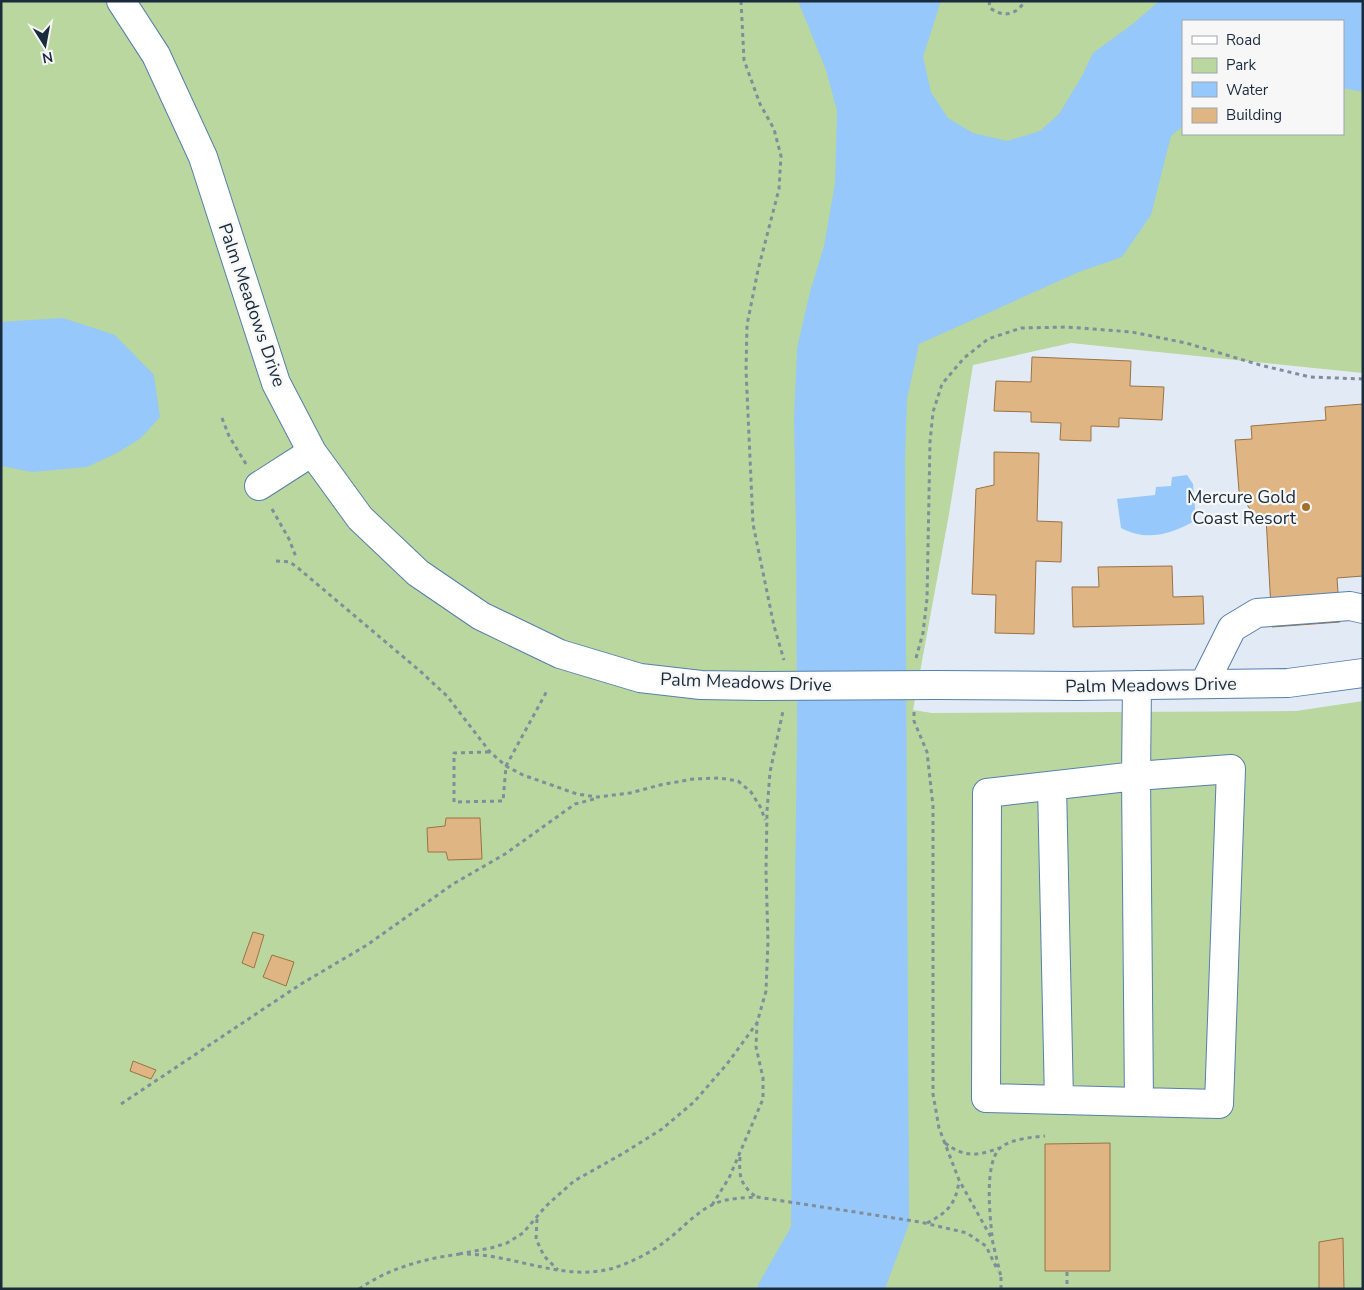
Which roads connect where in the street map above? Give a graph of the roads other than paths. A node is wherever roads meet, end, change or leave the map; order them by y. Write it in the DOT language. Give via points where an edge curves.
graph roads {
  1 [pos="121,1"];
  2 [pos="312,452"];
  3 [pos="259,486"];
  4 [pos="1363,609"];
  5 [pos="1363,673"];
  6 [pos="1204,684"];
  7 [pos="1137,685"];
  8 [pos="1136,776"];
  9 [pos="1052,786"];
  10 [pos="1059,1100"];
  11 [pos="1139,1102"];
  1 -- 2 [label="street, Palm Meadows Drive" via="156,55 203,157 276,383"];
  2 -- 3 [label="street"];
  2 -- 7 [label="street, Palm Meadows Drive, bridge" via="360,518 418,573 481,616 560,654 640,678 701,685 760,686"];
  4 -- 6 [label="street" via="1350,606 1257,613 1232,628"];
  5 -- 6 [label="street, Palm Meadows Drive" via="1288,683"];
  6 -- 7 [label="street, Palm Meadows Drive"];
  7 -- 8 [label="street"];
  8 -- 9 [label="street"];
  8 -- 11 [label="street"];
  8 -- 11 [label="street" via="1231,770 1219,1104"];
  9 -- 10 [label="street"];
  9 -- 10 [label="street" via="988,793 986,1098"];
  10 -- 11 [label="street"];
}
